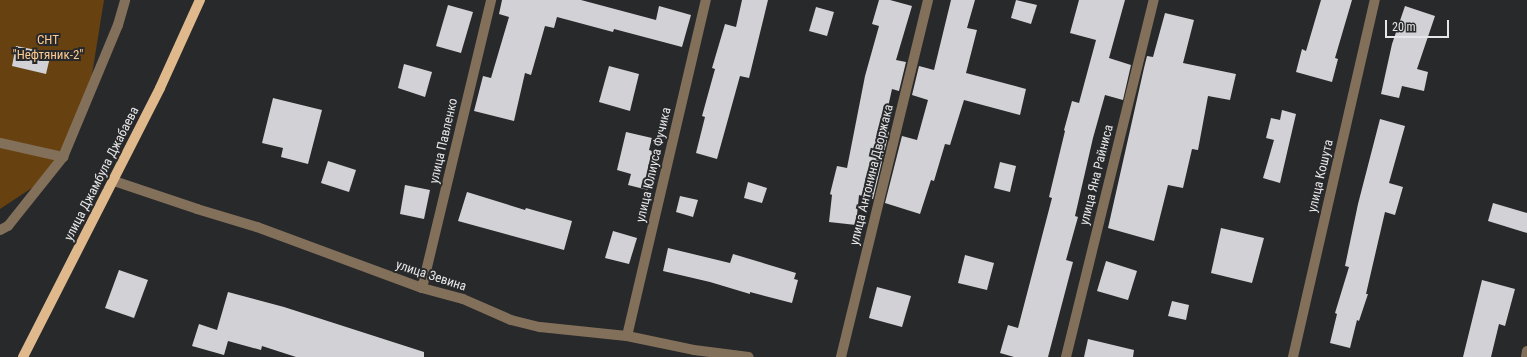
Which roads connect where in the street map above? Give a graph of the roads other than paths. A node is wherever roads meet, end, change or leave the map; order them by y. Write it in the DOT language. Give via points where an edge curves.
graph roads {
  1 [pos="125,0"];
  2 [pos="200,0"];
  3 [pos="491,0"];
  4 [pos="706,0"];
  5 [pos="928,0"];
  6 [pos="1154,0"];
  7 [pos="1375,0"];
  8 [pos="0,143"];
  9 [pos="63,157"];
  10 [pos="114,181"];
  11 [pos="0,230"];
  12 [pos="422,288"];
  13 [pos="628,336"];
  14 [pos="1527,351"];
  15 [pos="23,357"];
  16 [pos="749,357"];
  17 [pos="841,357"];
  18 [pos="1066,357"];
  19 [pos="1293,357"];
  20 [pos="1526,357"];
  1 -- 9 [label="street" via="118,25"];
  2 -- 10 [label="main road, улица Джамбула Джабаева"];
  3 -- 12 [label="street, улица Павленко"];
  4 -- 13 [label="street, улица Юлиуса Фучика"];
  5 -- 17 [label="street, улица Антонина Дворжака"];
  6 -- 18 [label="street, улица Яна Райниса"];
  7 -- 19 [label="street, улица Кошута"];
  8 -- 9 [label="street"];
  9 -- 11 [label="street" via="8,226"];
  10 -- 12 [label="street, улица Зевина" via="257,227"];
  10 -- 15 [label="main road, улица Джамбула Джабаева"];
  12 -- 13 [label="street, улица Зевина" via="463,299 511,320 540,327"];
  13 -- 16 [label="street, улица Зевина" via="694,350"];
  14 -- 20 [label="street"];
}
